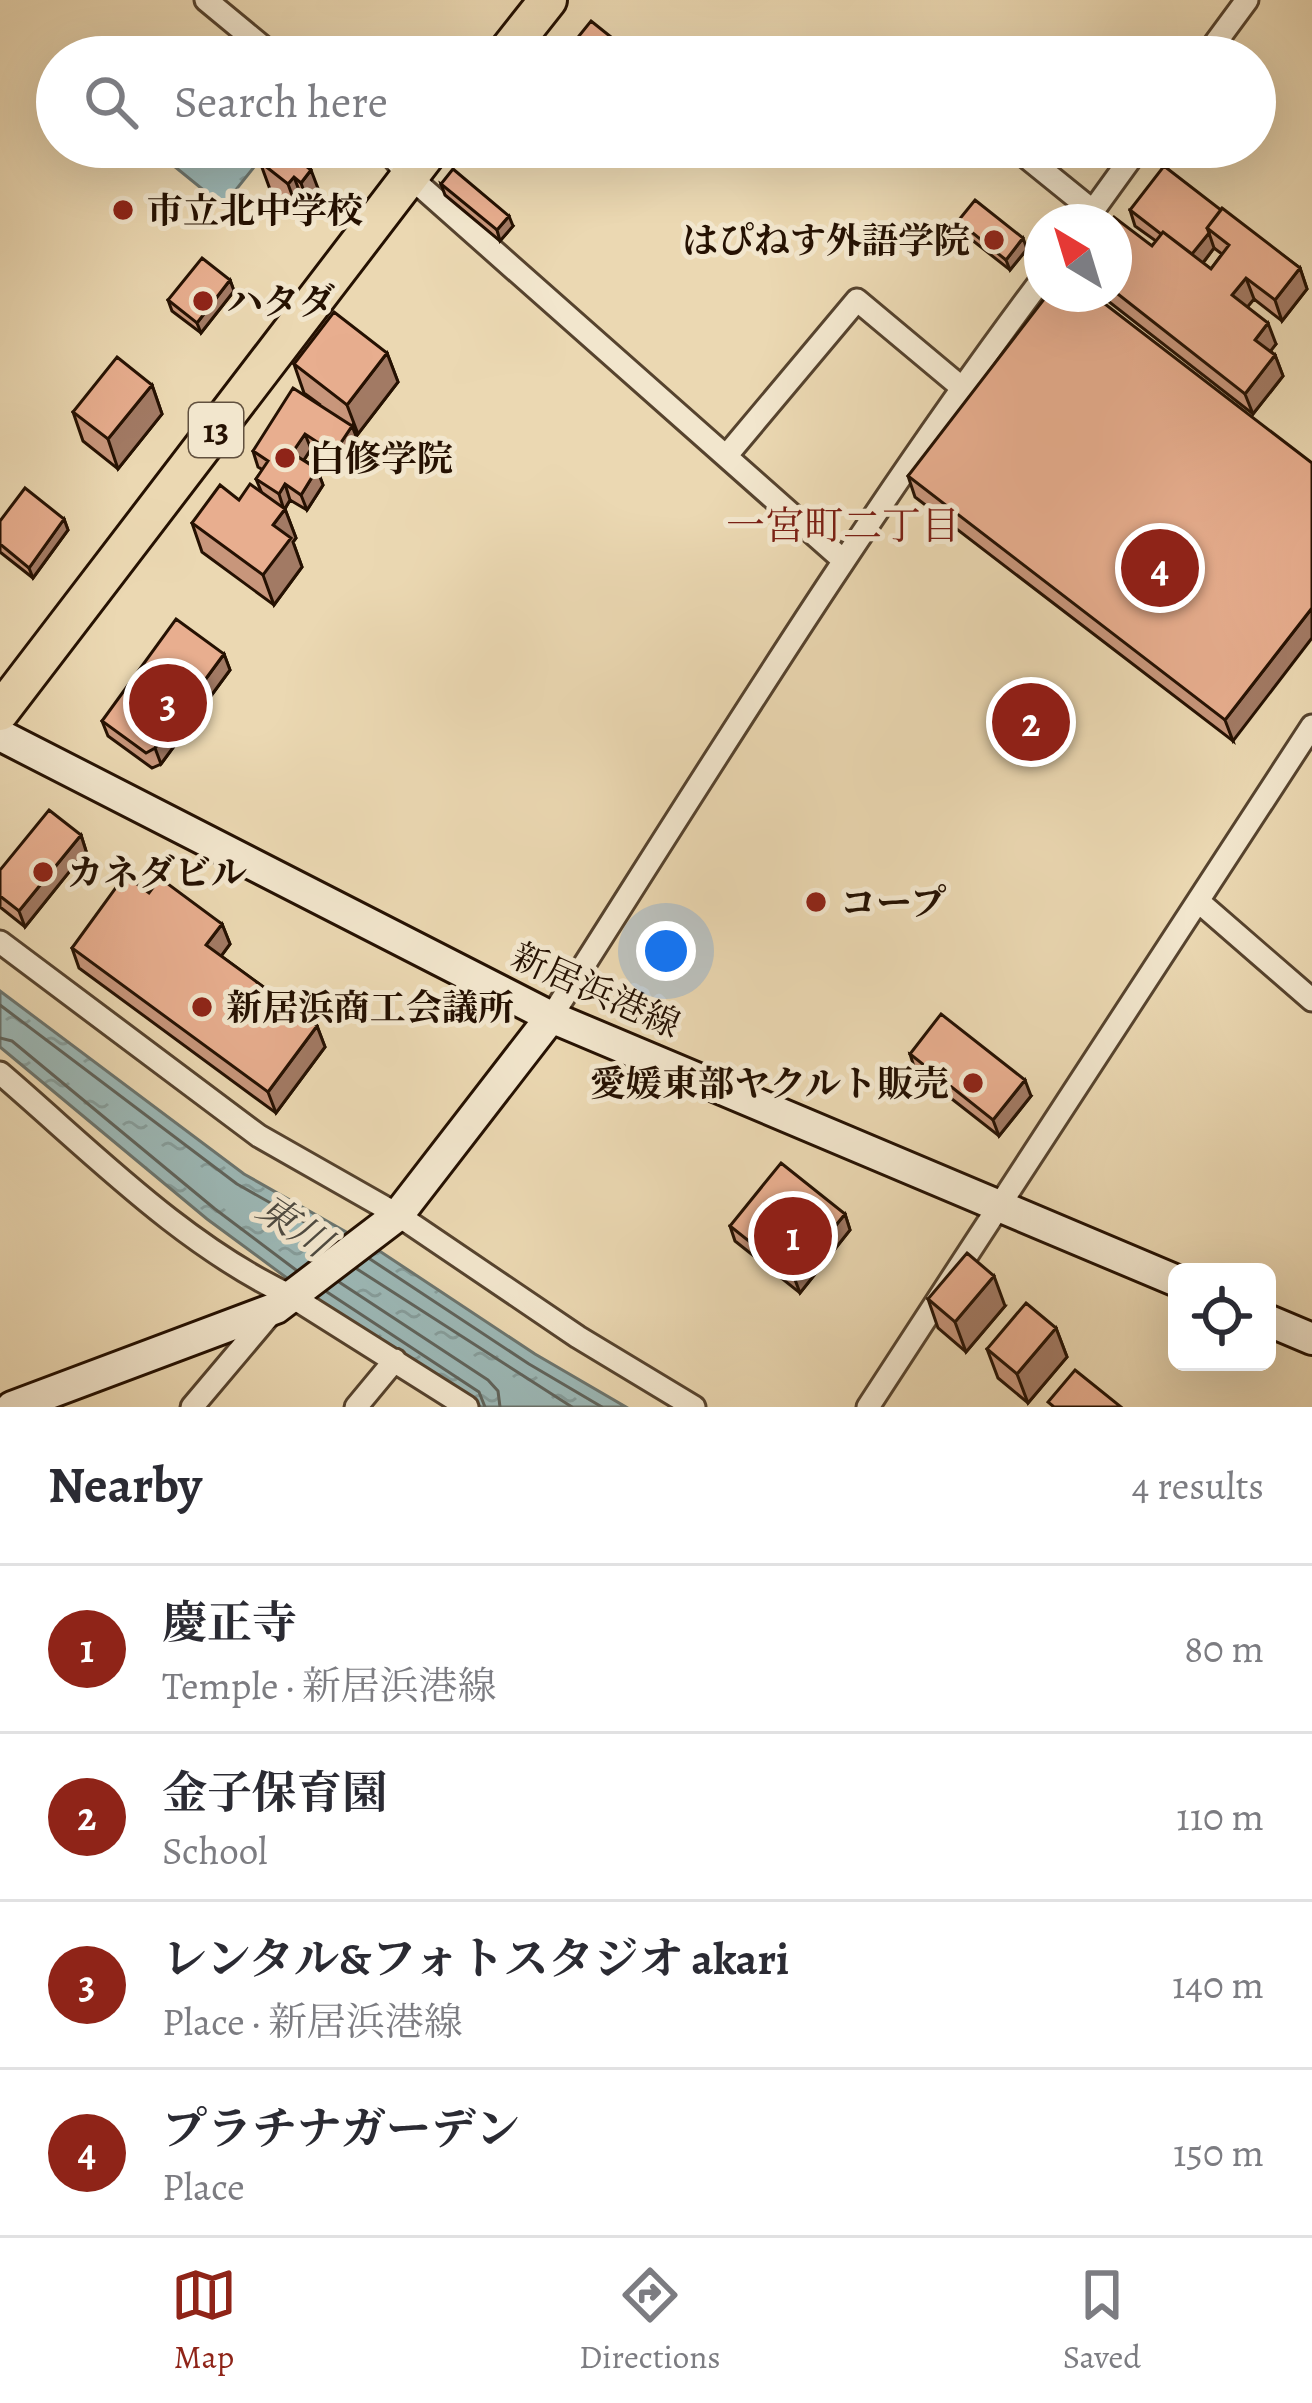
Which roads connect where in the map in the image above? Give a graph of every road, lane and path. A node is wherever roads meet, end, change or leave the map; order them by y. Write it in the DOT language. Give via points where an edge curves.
graph roads {
  1 [pos="206,0"];
  2 [pos="548,0"];
  3 [pos="1246,0"];
  4 [pos="250,36"];
  5 [pos="519,36"];
  6 [pos="1220,36"];
  7 [pos="415,168"];
  8 [pos="427,168"];
  9 [pos="1036,168"];
  10 [pos="1124,168"];
  11 [pos="1075,204"];
  12 [pos="1098,204"];
  13 [pos="1024,303"];
  14 [pos="961,387"];
  15 [pos="727,455"];
  16 [pos="843,560"];
  17 [pos="0,712"];
  18 [pos="0,735"];
  19 [pos="1310,735"];
  20 [pos="1198,901"];
  21 [pos="0,942"];
  22 [pos="1312,1000"];
  23 [pos="551,1017"];
  24 [pos="0,1072"];
  25 [pos="1000,1206"];
  26 [pos="393,1218"];
  27 [pos="1168,1277"];
  28 [pos="286,1300"];
  29 [pos="1276,1324"];
  30 [pos="1312,1339"];
  31 [pos="395,1360"];
  32 [pos="12,1407"];
  33 [pos="192,1407"];
  34 [pos="356,1407"];
  35 [pos="467,1407"];
  36 [pos="694,1407"];
  37 [pos="868,1407"];
  1 -- 4 [label="street"];
  2 -- 5 [label="main road"];
  3 -- 6 [label="street"];
  7 -- 17 [label="main road, 13"];
  8 -- 15 [label="street"];
  9 -- 11 [label="street"];
  10 -- 12 [label="street"];
  13 -- 14 [label="street"];
  14 -- 15 [label="street" via="857,300"];
  14 -- 16 [label="street"];
  15 -- 16 [label="street"];
  16 -- 23 [label="street"];
  18 -- 23 [label="main road, 新居浜港線"];
  19 -- 20 [label="street"];
  20 -- 22 [label="street"];
  20 -- 25 [label="street"];
  21 -- 26 [label="street" via="259,1136"];
  23 -- 25 [label="main road, 新居浜港線"];
  23 -- 26 [label="main road"];
  24 -- 28 [label="street" via="166,1216"];
  25 -- 27 [label="main road, 新居浜港線"];
  25 -- 37 [label="street"];
  26 -- 28 [label="main road"];
  26 -- 36 [label="street"];
  28 -- 31 [label="street"];
  28 -- 32 [label="main road"];
  28 -- 33 [label="street"];
  29 -- 30 [label="main road"];
  31 -- 34 [label="street"];
  31 -- 35 [label="street"];
}
